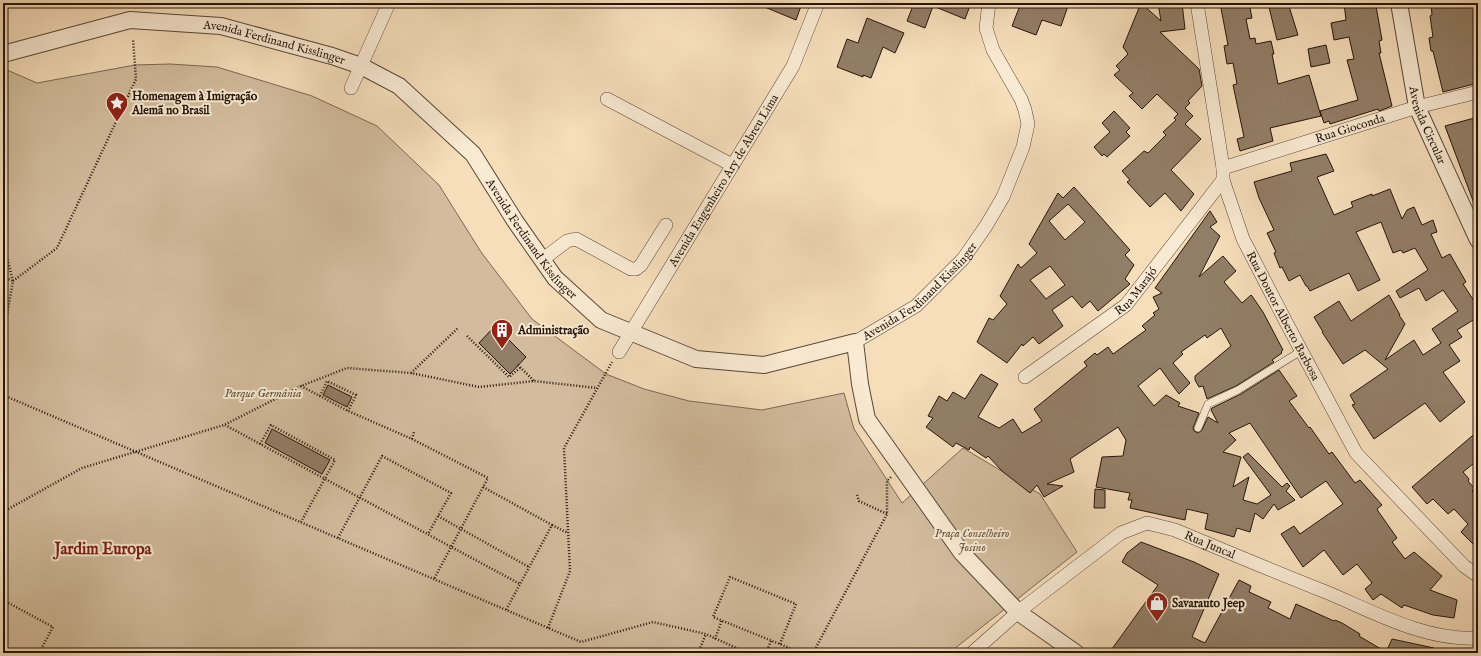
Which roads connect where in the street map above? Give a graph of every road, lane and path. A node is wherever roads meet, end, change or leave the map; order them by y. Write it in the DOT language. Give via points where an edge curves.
graph roads {
  1 [pos="389,3"];
  2 [pos="818,3"];
  3 [pos="990,3"];
  4 [pos="1197,3"];
  5 [pos="1398,3"];
  6 [pos="133,40"];
  7 [pos="3,54"];
  8 [pos="361,66"];
  9 [pos="351,88"];
  10 [pos="1478,92"];
  11 [pos="607,99"];
  12 [pos="1417,107"];
  13 [pos="732,165"];
  14 [pos="1223,174"];
  15 [pos="666,225"];
  16 [pos="1478,240"];
  17 [pos="3,242"];
  18 [pos="542,260"];
  19 [pos="3,277"];
  20 [pos="13,281"];
  21 [pos="3,328"];
  22 [pos="458,328"];
  23 [pos="631,332"];
  24 [pos="467,336"];
  25 [pos="855,342"];
  26 [pos="1301,351"];
  27 [pos="619,352"];
  28 [pos="411,373"];
  29 [pos="1025,377"];
  30 [pos="534,381"];
  31 [pos="301,386"];
  32 [pos="597,388"];
  33 [pos="3,395"];
  34 [pos="320,396"];
  35 [pos="348,411"];
  36 [pos="224,425"];
  37 [pos="1198,428"];
  38 [pos="414,432"];
  39 [pos="412,439"];
  40 [pos="260,444"];
  41 [pos="137,452"];
  42 [pos="902,468"];
  43 [pos="324,478"];
  44 [pos="483,487"];
  45 [pos="857,495"];
  46 [pos="360,498"];
  47 [pos="3,512"];
  48 [pos="887,514"];
  49 [pos="438,516"];
  50 [pos="301,522"];
  51 [pos="552,525"];
  52 [pos="461,529"];
  53 [pos="568,533"];
  54 [pos="428,534"];
  55 [pos="338,538"];
  56 [pos="451,547"];
  57 [pos="529,567"];
  58 [pos="1478,576"];
  59 [pos="434,579"];
  60 [pos="520,584"];
  61 [pos="3,600"];
  62 [pos="506,610"];
  63 [pos="1018,612"];
  64 [pos="722,620"];
  65 [pos="548,628"];
  66 [pos="706,634"];
  67 [pos="1478,638"];
  68 [pos="715,639"];
  69 [pos="771,640"];
  70 [pos="780,644"];
  71 [pos="3,651"];
  72 [pos="7,653"];
  73 [pos="39,653"];
  74 [pos="698,653"];
  75 [pos="747,653"];
  76 [pos="766,653"];
  77 [pos="802,653"];
  78 [pos="813,653"];
  79 [pos="972,653"];
  80 [pos="1076,653"];
  1 -- 8 [label="street"];
  2 -- 13 [label="street, Avenida Engenheiro Ary de Abreu Lima" via="793,66"];
  3 -- 25 [label="street, Avenida Ferdinand Kisslinger" via="986,28 993,50 1021,99 1028,124 1015,168 986,226 963,259 916,306"];
  4 -- 14 [label="street, Rua Doutor Alberto Barbosa"];
  5 -- 12 [label="street, Avenida Circular"];
  6 -- 20 [label="path" via="136,80 57,248"];
  7 -- 8 [label="street, Avenida Ferdinand Kisslinger" via="130,20 221,26"];
  8 -- 9 [label="street"];
  8 -- 18 [label="street, Avenida Ferdinand Kisslinger" via="399,86 473,154"];
  10 -- 12 [label="street, Rua Gioconda"];
  11 -- 13 [label="street"];
  12 -- 14 [label="street, Rua Gioconda"];
  12 -- 16 [label="street, Avenida Circular"];
  13 -- 23 [label="street, Avenida Engenheiro Ary de Abreu Lima"];
  14 -- 26 [label="street, Rua Doutor Alberto Barbosa" via="1243,239"];
  14 -- 29 [label="street, Rua Marajó" via="1126,305"];
  15 -- 18 [label="street" via="636,269 631,269 576,239 567,240"];
  17 -- 20 [label="path"];
  18 -- 23 [label="street, Avenida Ferdinand Kisslinger" via="555,278 601,320"];
  19 -- 20 [label="path"];
  20 -- 21 [label="path"];
  22 -- 28 [label="path"];
  23 -- 25 [label="street, Avenida Ferdinand Kisslinger" via="696,359 764,365"];
  23 -- 27 [label="street, Avenida Engenheiro Ary de Abreu Lima"];
  24 -- 30 [label="path" via="509,377 519,366"];
  25 -- 42 [label="street" via="867,419"];
  26 -- 37 [label="lane" via="1238,390 1208,404"];
  26 -- 58 [label="street, Rua Doutor Alberto Barbosa" via="1356,453 1464,566"];
  27 -- 32 [label="path"];
  28 -- 30 [label="path" via="479,387"];
  28 -- 31 [label="path" via="346,368"];
  30 -- 32 [label="path"];
  31 -- 34 [label="path"];
  31 -- 36 [label="path"];
  32 -- 53 [label="path" via="564,448"];
  33 -- 41 [label="path"];
  34 -- 35 [label="path"];
  34 -- 35 [label="path" via="327,381 356,395"];
  35 -- 39 [label="path"];
  36 -- 40 [label="path"];
  36 -- 41 [label="path"];
  38 -- 39 [label="path"];
  39 -- 44 [label="path" via="488,478"];
  40 -- 43 [label="path"];
  40 -- 43 [label="path" via="271,424 335,460"];
  41 -- 47 [label="path" via="82,468"];
  41 -- 50 [label="path"];
  42 -- 48 [label="path" via="887,481"];
  42 -- 63 [label="street" via="962,553"];
  43 -- 46 [label="path"];
  43 -- 50 [label="path"];
  44 -- 51 [label="path"];
  44 -- 52 [label="path"];
  45 -- 48 [label="path" via="859,501"];
  46 -- 49 [label="path" via="382,456 451,493"];
  46 -- 54 [label="path"];
  46 -- 55 [label="path"];
  48 -- 78 [label="path"];
  49 -- 52 [label="path"];
  49 -- 54 [label="path"];
  50 -- 55 [label="path"];
  51 -- 53 [label="path"];
  51 -- 57 [label="path"];
  52 -- 56 [label="path"];
  52 -- 57 [label="path"];
  53 -- 65 [label="path" via="570,571"];
  54 -- 56 [label="path"];
  55 -- 59 [label="path"];
  56 -- 59 [label="path"];
  56 -- 60 [label="path"];
  57 -- 60 [label="path"];
  59 -- 62 [label="path"];
  60 -- 62 [label="path"];
  61 -- 73 [label="path" via="53,627"];
  62 -- 65 [label="path"];
  63 -- 67 [label="street, Rua Juncal" via="1121,533 1147,523 1175,530 1428,633 1461,639"];
  63 -- 79 [label="street, Rua Juncal"];
  63 -- 80 [label="street"];
  64 -- 68 [label="path"];
  64 -- 69 [label="path"];
  64 -- 70 [label="path" via="713,617 730,577 796,604"];
  65 -- 66 [label="path" via="581,642 653,622"];
  66 -- 68 [label="path"];
  66 -- 74 [label="path"];
  68 -- 75 [label="path"];
  69 -- 70 [label="path"];
  69 -- 76 [label="path"];
  70 -- 77 [label="path"];
  71 -- 72 [label="path"];
}
